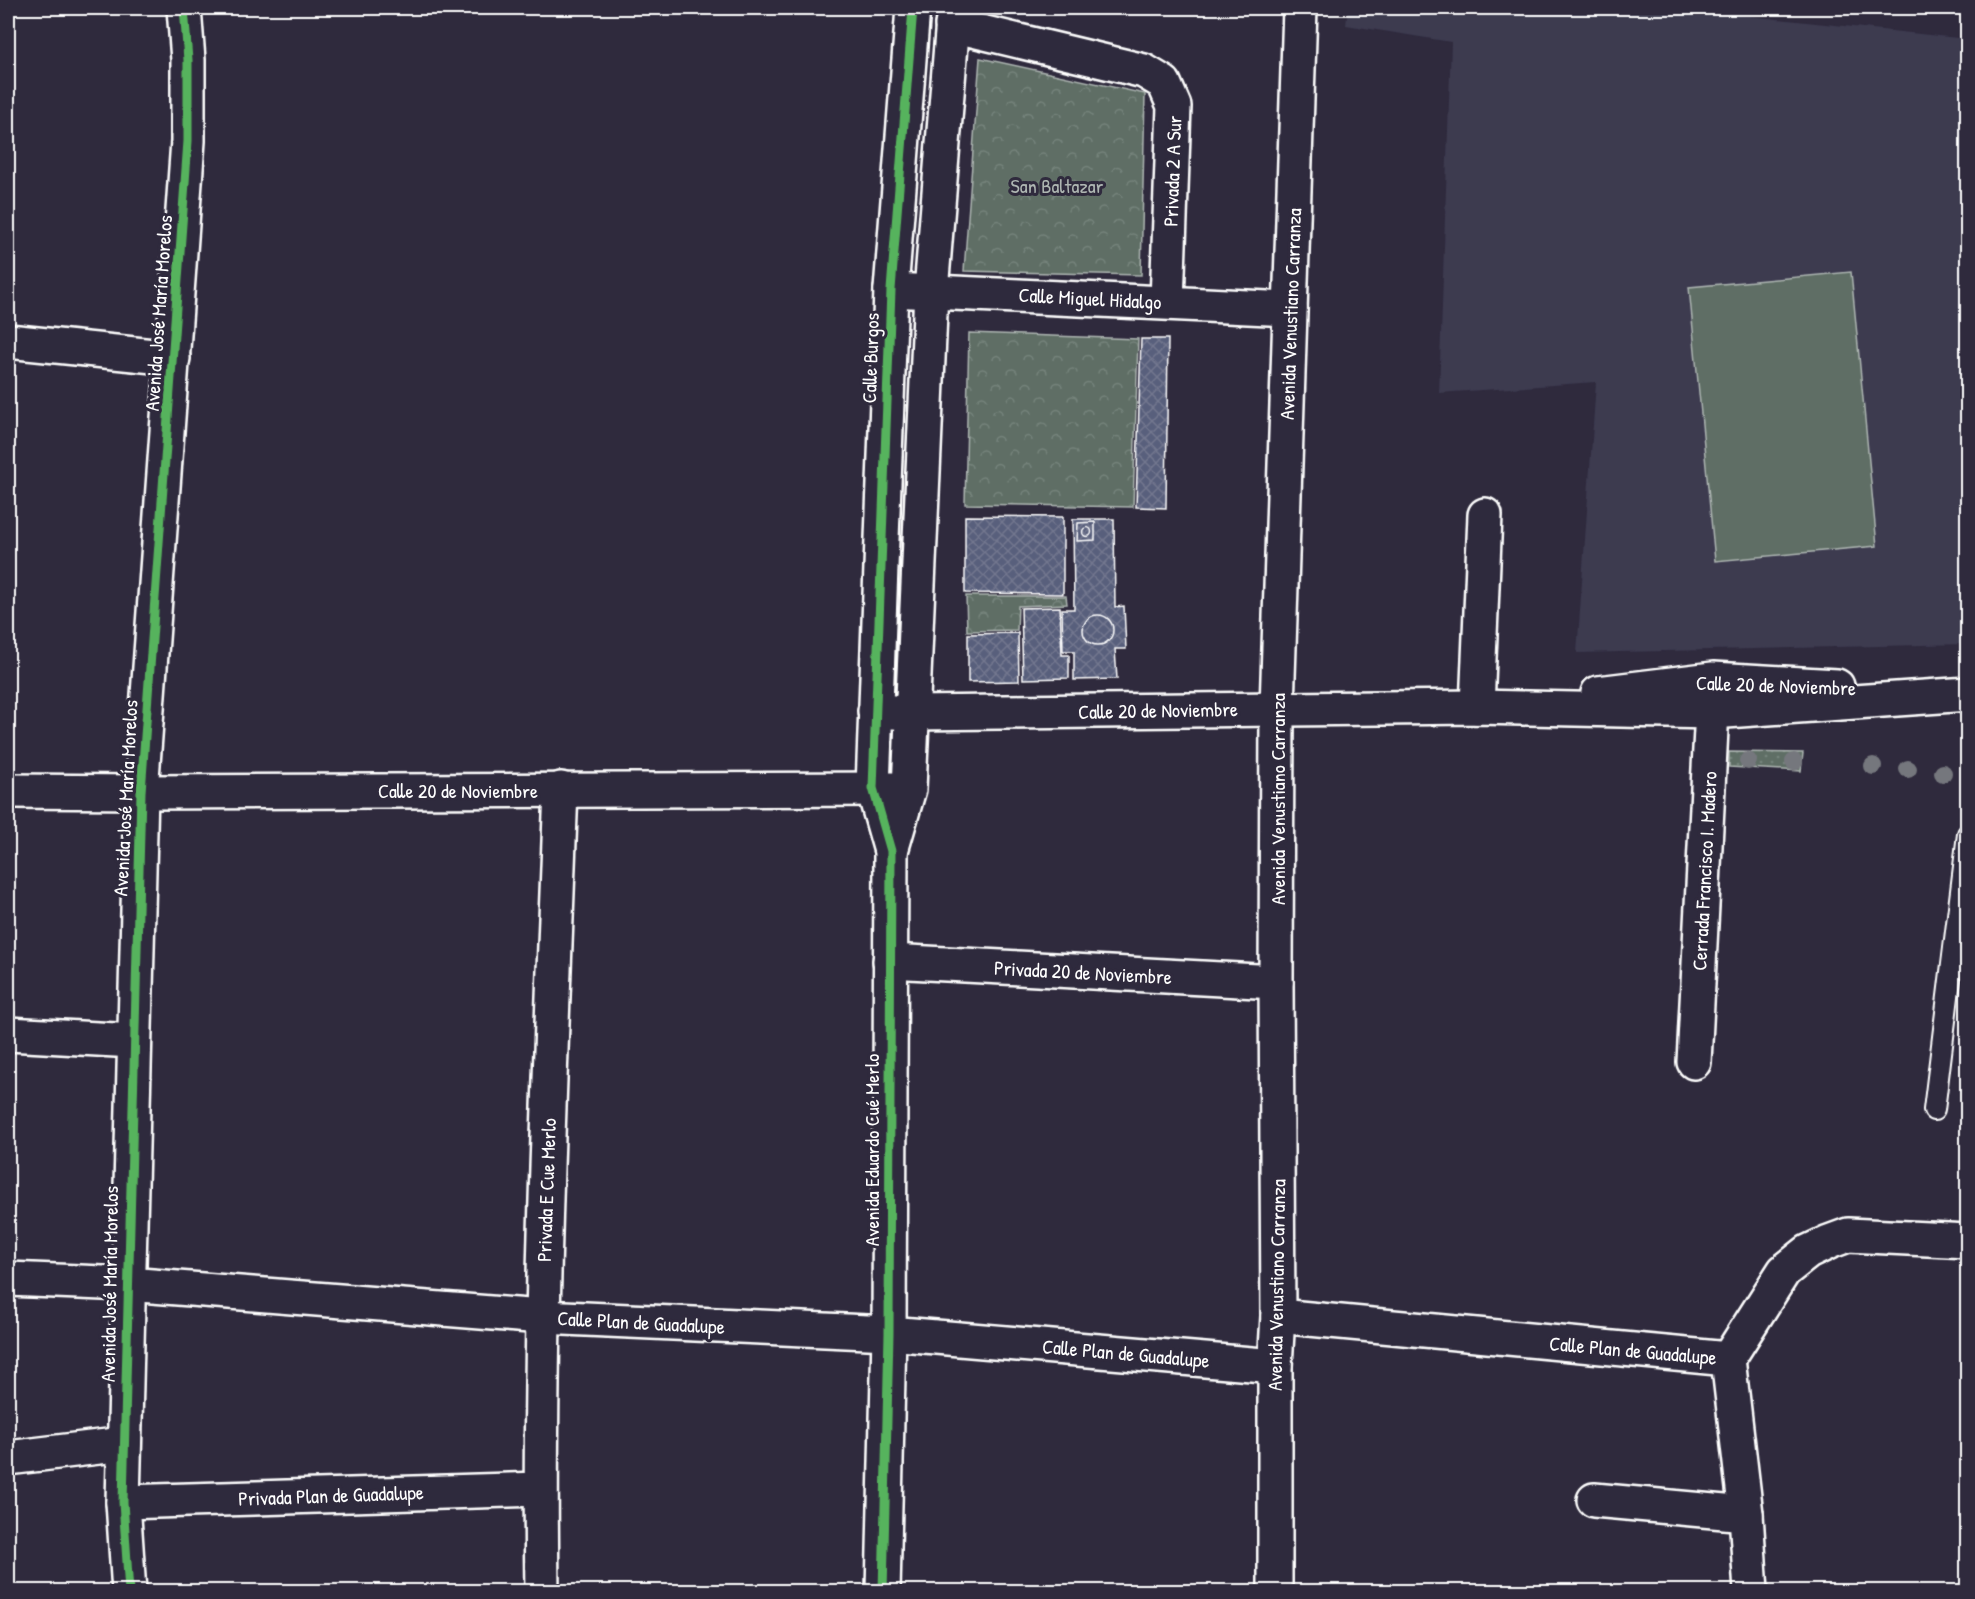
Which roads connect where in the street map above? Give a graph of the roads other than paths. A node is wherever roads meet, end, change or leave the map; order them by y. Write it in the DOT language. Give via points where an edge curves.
graph roads {
  1 [pos="184,8"];
  2 [pos="913,8"];
  3 [pos="1300,8"];
  4 [pos="953,16"];
  5 [pos="891,290"];
  6 [pos="931,291"];
  7 [pos="1167,302"];
  8 [pos="1290,309"];
  9 [pos="8,341"];
  10 [pos="173,358"];
  11 [pos="1485,515"];
  12 [pos="1713,679"];
  13 [pos="1968,693"];
  14 [pos="1478,707"];
  15 [pos="1277,708"];
  16 [pos="875,711"];
  17 [pos="1712,712"];
  18 [pos="912,713"];
  19 [pos="873,788"];
  20 [pos="561,789"];
  21 [pos="909,789"];
  22 [pos="8,791"];
  23 [pos="141,792"];
  24 [pos="1968,834"];
  25 [pos="891,851"];
  26 [pos="890,961"];
  27 [pos="1276,982"];
  28 [pos="8,1034"];
  29 [pos="134,1041"];
  30 [pos="1694,1062"];
  31 [pos="1934,1110"];
  32 [pos="1968,1240"];
  33 [pos="8,1279"];
  34 [pos="127,1284"];
  35 [pos="1278,1316"];
  36 [pos="542,1317"];
  37 [pos="889,1334"];
  38 [pos="1728,1359"];
  39 [pos="1275,1366"];
  40 [pos="124,1444"];
  41 [pos="8,1458"];
  42 [pos="540,1489"];
  43 [pos="1594,1500"];
  44 [pos="123,1502"];
  45 [pos="1746,1514"];
  46 [pos="129,1592"];
  47 [pos="542,1592"];
  48 [pos="883,1592"];
  49 [pos="1275,1592"];
  50 [pos="1752,1592"];
  1 -- 10 [label="street, Avenida José María Morelos" via="188,141"];
  2 -- 5 [label="street, Calle Burgos"];
  3 -- 8 [label="street, Avenida Venustiano Carranza"];
  4 -- 6 [label="street"];
  4 -- 7 [label="street, Privada 2 A Sur" via="1144,71 1164,83 1174,106"];
  5 -- 6 [label="street, Calle Miguel Hidalgo"];
  5 -- 16 [label="street, Calle Burgos"];
  6 -- 7 [label="street, Calle Miguel Hidalgo"];
  6 -- 18 [label="street"];
  7 -- 8 [label="street, Calle Miguel Hidalgo"];
  8 -- 15 [label="street, Avenida Venustiano Carranza"];
  9 -- 10 [label="street"];
  10 -- 23 [label="street, Avenida José María Morelos"];
  11 -- 14 [label="street"];
  12 -- 13 [label="street, Calle 20 de Noviembre"];
  12 -- 14 [label="street, Calle 20 de Noviembre"];
  12 -- 17 [label="street, Cerrada Francisco I. Madero"];
  13 -- 17 [label="street, Calle 20 de Noviembre"];
  14 -- 15 [label="street, Calle 20 de Noviembre"];
  14 -- 17 [label="street, Calle 20 de Noviembre"];
  15 -- 18 [label="street, Calle 20 de Noviembre"];
  15 -- 27 [label="street, Avenida Venustiano Carranza"];
  16 -- 18 [label="street, Calle 20 de Noviembre"];
  16 -- 19 [label="street, Avenida Eduardo Cué Merlo"];
  17 -- 30 [label="street, Cerrada Francisco I. Madero"];
  18 -- 21 [label="street, Avenida Eduardo Cué Merlo"];
  19 -- 20 [label="street, Calle 20 de Noviembre"];
  19 -- 21 [label="street, Calle 20 de Noviembre"];
  19 -- 25 [label="street, Avenida Eduardo Cué Merlo"];
  20 -- 23 [label="street, Calle 20 de Noviembre"];
  20 -- 36 [label="street, Privada E Cue Merlo"];
  21 -- 25 [label="street, Avenida Eduardo Cué Merlo"];
  22 -- 23 [label="street, Calle 20 de Noviembre"];
  23 -- 29 [label="street, Avenida José María Morelos"];
  24 -- 31 [label="lane"];
  25 -- 26 [label="street, Avenida Eduardo Cué Merlo"];
  26 -- 27 [label="street, Privada 20 de Noviembre"];
  26 -- 37 [label="street, Avenida Eduardo Cué Merlo"];
  27 -- 35 [label="street, Avenida Venustiano Carranza"];
  28 -- 29 [label="street"];
  29 -- 34 [label="street, Avenida José María Morelos"];
  32 -- 38 [label="street, Calle Plan de Guadalupe" via="1848,1236 1808,1252 1784,1271"];
  33 -- 34 [label="street, Calle Plan de Guadalupe"];
  34 -- 36 [label="street, Calle Plan de Guadalupe"];
  34 -- 40 [label="street, Avenida José María Morelos"];
  35 -- 38 [label="street, Calle Plan de Guadalupe"];
  35 -- 39 [label="street, Avenida Venustiano Carranza"];
  36 -- 37 [label="street, Calle Plan de Guadalupe"];
  36 -- 42 [label="street, Privada E Cue Merlo"];
  37 -- 39 [label="street, Calle Plan de Guadalupe"];
  37 -- 48 [label="street, Avenida Eduardo Cué Merlo"];
  38 -- 45 [label="street"];
  39 -- 49 [label="street, Avenida Venustiano Carranza"];
  40 -- 41 [label="street"];
  40 -- 44 [label="street, Avenida José María Morelos"];
  42 -- 44 [label="street, Privada Plan de Guadalupe"];
  42 -- 47 [label="street, Privada E Cue Merlo"];
  43 -- 45 [label="street"];
  44 -- 46 [label="street, Avenida José María Morelos"];
  45 -- 50 [label="street"];
}
